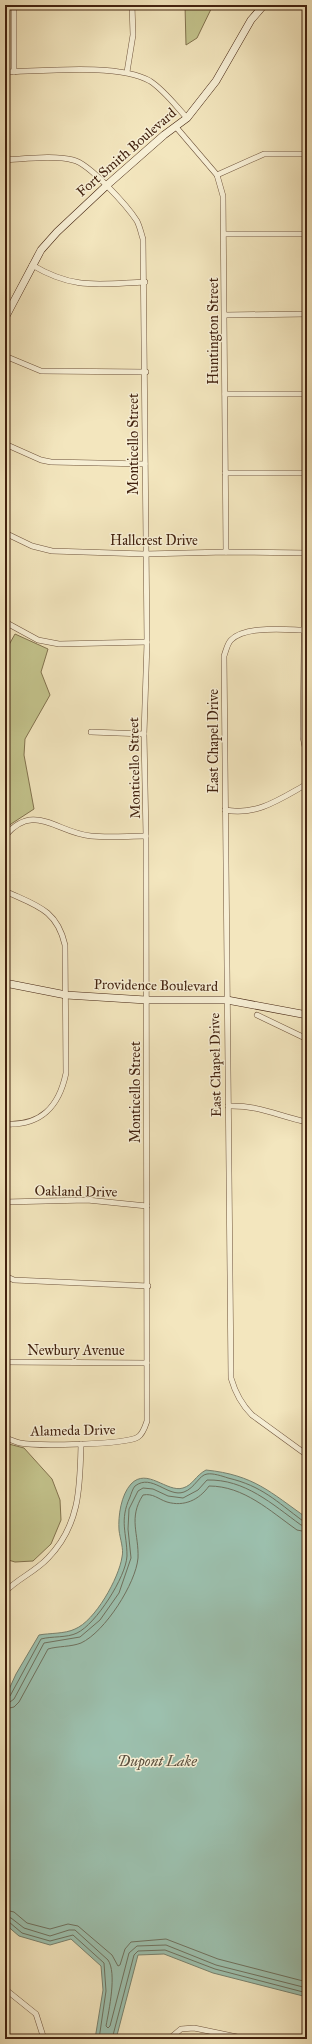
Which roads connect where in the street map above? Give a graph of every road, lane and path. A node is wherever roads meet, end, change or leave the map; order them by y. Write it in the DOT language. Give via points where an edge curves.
graph roads {
  1 [pos="14,5"];
  2 [pos="132,5"];
  3 [pos="264,5"];
  4 [pos="5,72"];
  5 [pos="14,72"];
  6 [pos="127,72"];
  7 [pos="187,118"];
  8 [pos="176,127"];
  9 [pos="307,154"];
  10 [pos="5,160"];
  11 [pos="217,175"];
  12 [pos="106,186"];
  13 [pos="224,234"];
  14 [pos="307,234"];
  15 [pos="32,265"];
  16 [pos="145,282"];
  17 [pos="307,314"];
  18 [pos="225,315"];
  19 [pos="5,318"];
  20 [pos="5,356"];
  21 [pos="146,372"];
  22 [pos="225,394"];
  23 [pos="307,394"];
  24 [pos="5,444"];
  25 [pos="145,464"];
  26 [pos="225,473"];
  27 [pos="307,473"];
  28 [pos="5,533"];
  29 [pos="226,552"];
  30 [pos="306,553"];
  31 [pos="145,554"];
  32 [pos="5,622"];
  33 [pos="305,630"];
  34 [pos="147,642"];
  35 [pos="305,713"];
  36 [pos="91,732"];
  37 [pos="144,734"];
  38 [pos="307,757"];
  39 [pos="307,784"];
  40 [pos="225,810"];
  41 [pos="5,836"];
  42 [pos="146,836"];
  43 [pos="5,891"];
  44 [pos="5,983"];
  45 [pos="66,995"];
  46 [pos="146,1000"];
  47 [pos="227,1000"];
  48 [pos="257,1015"];
  49 [pos="307,1015"];
  50 [pos="307,1039"];
  51 [pos="228,1106"];
  52 [pos="307,1122"];
  53 [pos="5,1124"];
  54 [pos="5,1202"];
  55 [pos="147,1206"];
  56 [pos="307,1214"];
  57 [pos="5,1276"];
  58 [pos="148,1286"];
  59 [pos="5,1362"];
  60 [pos="147,1363"];
  61 [pos="5,1438"];
  62 [pos="81,1444"];
  63 [pos="307,1455"];
  64 [pos="5,1592"];
  65 [pos="5,1989"];
  66 [pos="44,2039"];
  67 [pos="169,2039"];
  68 [pos="247,2039"];
  1 -- 5 [label="street"];
  2 -- 6 [label="street" via="133,35"];
  3 -- 7 [label="street, Fort Smith Boulevard" via="251,20 216,81"];
  4 -- 5 [label="street"];
  5 -- 6 [label="street"];
  6 -- 7 [label="street" via="150,81"];
  7 -- 8 [label="street, Fort Smith Boulevard"];
  8 -- 11 [label="street, Huntington Street"];
  8 -- 12 [label="street, Fort Smith Boulevard"];
  9 -- 11 [label="street" via="264,154"];
  10 -- 12 [label="street, Monticello Street" via="74,160 95,174"];
  11 -- 13 [label="street, Huntington Street" via="223,196"];
  12 -- 15 [label="street, Fort Smith Boulevard" via="57,232"];
  12 -- 16 [label="street, Monticello Street" via="138,223 143,239"];
  13 -- 14 [label="street"];
  13 -- 18 [label="street, Huntington Street"];
  15 -- 16 [label="street" via="50,276 69,283"];
  15 -- 19 [label="street, Fort Smith Boulevard"];
  16 -- 21 [label="street, Monticello Street"];
  17 -- 18 [label="street"];
  18 -- 22 [label="street, Huntington Street"];
  20 -- 21 [label="street" via="41,371"];
  21 -- 25 [label="street, Monticello Street"];
  22 -- 23 [label="street"];
  22 -- 26 [label="street, Huntington Street"];
  24 -- 25 [label="street" via="51,462"];
  25 -- 31 [label="street, Monticello Street"];
  26 -- 27 [label="street"];
  26 -- 29 [label="street, Huntington Street"];
  28 -- 31 [label="street, Hallcrest Drive" via="32,546 52,551"];
  29 -- 30 [label="street, Hallcrest Drive"];
  29 -- 31 [label="street, Hallcrest Drive"];
  30 -- 33 [label="street"];
  31 -- 34 [label="street, Monticello Street"];
  32 -- 34 [label="street" via="38,640 59,644"];
  33 -- 35 [label="street"];
  33 -- 40 [label="street, East Chapel Drive" via="243,632 227,646 224,656"];
  34 -- 37 [label="street, Monticello Street"];
  35 -- 38 [label="street" via="303,737"];
  36 -- 37 [label="street"];
  37 -- 42 [label="street, Monticello Street"];
  39 -- 40 [label="street" via="267,807 248,812"];
  40 -- 47 [label="street, East Chapel Drive"];
  41 -- 42 [label="street" via="12,827 31,819 48,821 69,832 91,836"];
  42 -- 46 [label="street, Monticello Street"];
  43 -- 45 [label="street" via="44,909 54,918 62,931 65,945"];
  44 -- 45 [label="street, Providence Boulevard"];
  45 -- 46 [label="street, Providence Boulevard"];
  45 -- 53 [label="street" via="66,1073 63,1090 46,1114 19,1125"];
  46 -- 47 [label="street, Providence Boulevard"];
  46 -- 55 [label="street, Monticello Street"];
  47 -- 49 [label="street, Providence Boulevard"];
  47 -- 51 [label="street, East Chapel Drive"];
  48 -- 50 [label="street"];
  51 -- 52 [label="street" via="246,1105"];
  51 -- 63 [label="street, East Chapel Drive" via="231,1378 234,1390 248,1412"];
  52 -- 56 [label="street"];
  54 -- 55 [label="street, Oakland Drive" via="87,1200"];
  55 -- 58 [label="street, Monticello Street"];
  57 -- 58 [label="street" via="14,1280"];
  58 -- 60 [label="street, Monticello Street"];
  59 -- 60 [label="street, Newbury Avenue"];
  60 -- 62 [label="street, Alameda Drive" via="147,1421 144,1430 138,1437 126,1441"];
  61 -- 62 [label="street, Alameda Drive" via="20,1443"];
  62 -- 64 [label="street" via="78,1502 64,1537 49,1558"];
  65 -- 66 [label="street" via="36,2014"];
  67 -- 68 [label="street" via="181,2029 194,2028"];
}
